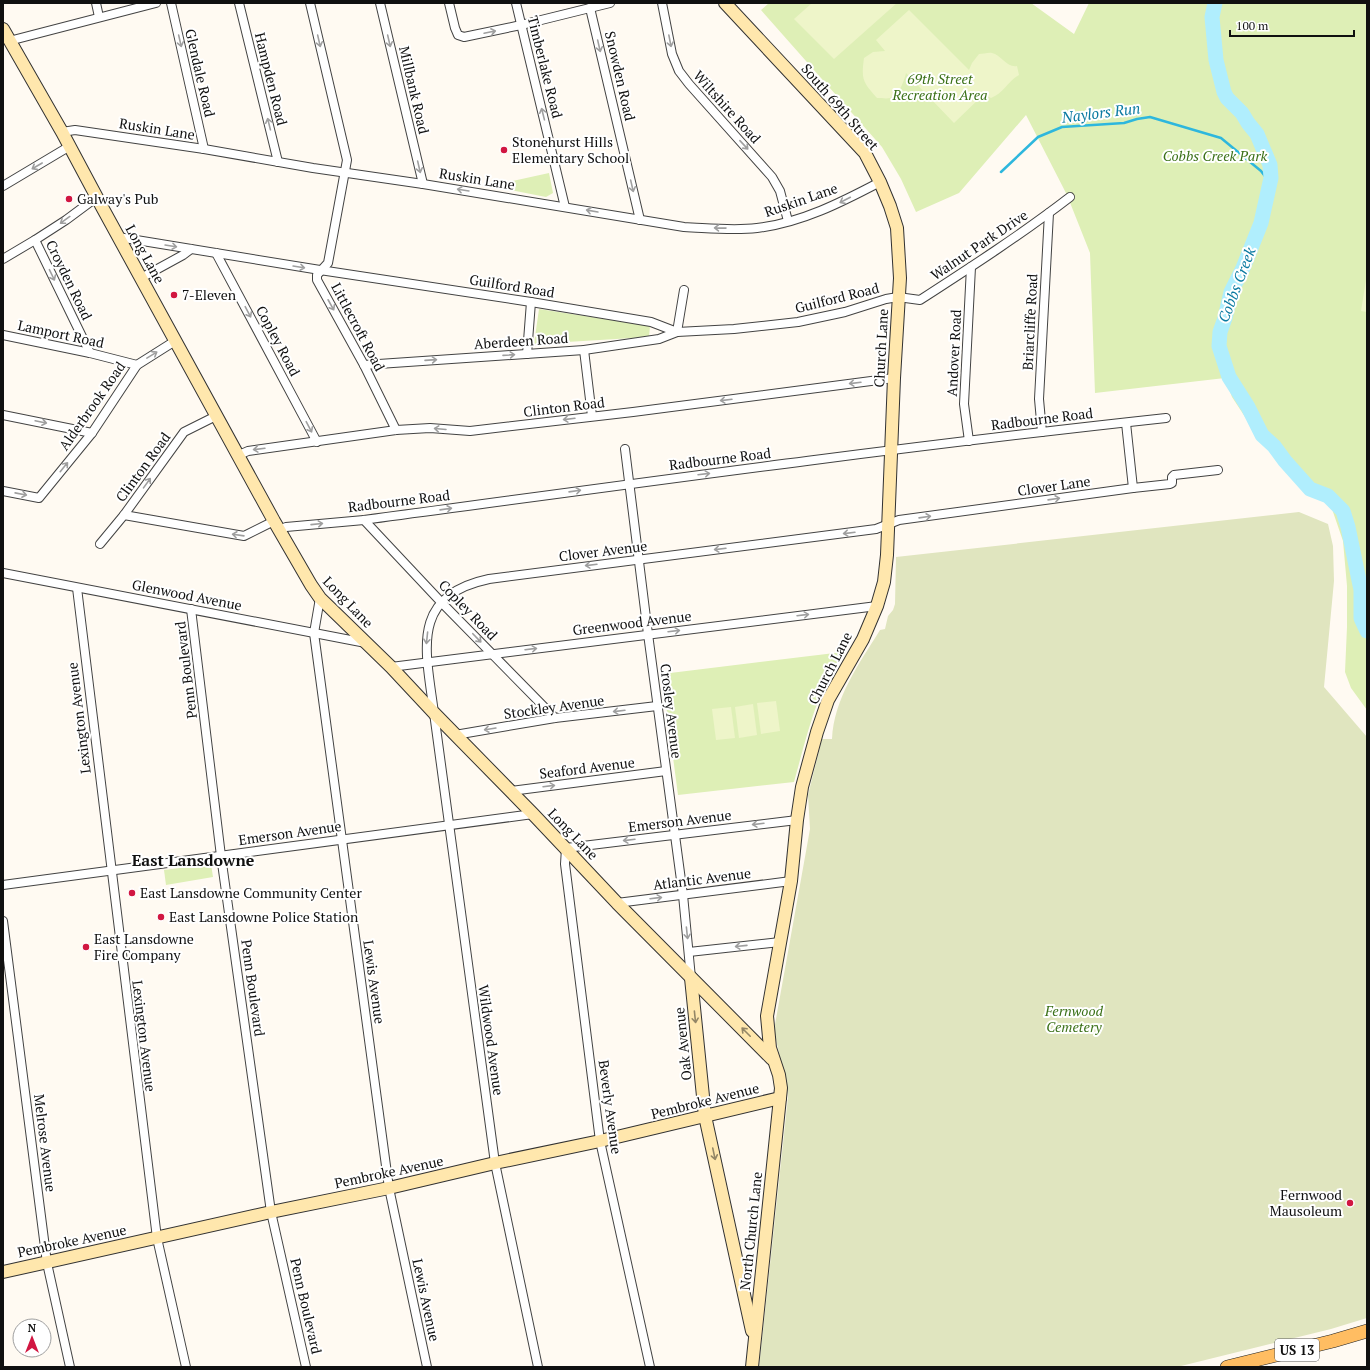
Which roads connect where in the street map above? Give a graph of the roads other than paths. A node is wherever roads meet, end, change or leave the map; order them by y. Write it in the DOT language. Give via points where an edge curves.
graph roads {
  1 [pos="96,3"];
  2 [pos="156,3"];
  3 [pos="171,3"];
  4 [pos="239,3"];
  5 [pos="310,3"];
  6 [pos="380,3"];
  7 [pos="449,3"];
  8 [pos="516,3"];
  9 [pos="610,3"];
  10 [pos="662,3"];
  11 [pos="725,3"];
  12 [pos="590,8"];
  13 [pos="99,17"];
  14 [pos="522,25"];
  15 [pos="3,30"];
  16 [pos="9,41"];
  17 [pos="62,132"];
  18 [pos="70,146"];
  19 [pos="204,150"];
  20 [pos="278,162"];
  21 [pos="344,172"];
  22 [pos="880,182"];
  23 [pos="423,184"];
  24 [pos="3,186"];
  25 [pos="97,197"];
  26 [pos="1070,197"];
  27 [pos="565,207"];
  28 [pos="1049,213"];
  29 [pos="640,220"];
  30 [pos="788,222"];
  31 [pos="118,237"];
  32 [pos="35,240"];
  33 [pos="191,249"];
  34 [pos="216,253"];
  35 [pos="3,259"];
  36 [pos="971,267"];
  37 [pos="320,270"];
  38 [pos="140,278"];
  39 [pos="684,290"];
  40 [pos="898,297"];
  41 [pos="531,302"];
  42 [pos="677,332"];
  43 [pos="3,336"];
  44 [pos="175,341"];
  45 [pos="584,350"];
  46 [pos="90,353"];
  47 [pos="527,354"];
  48 [pos="364,365"];
  49 [pos="137,366"];
  50 [pos="894,378"];
  51 [pos="3,415"];
  52 [pos="216,416"];
  53 [pos="592,416"];
  54 [pos="1166,418"];
  55 [pos="1126,423"];
  56 [pos="396,430"];
  57 [pos="1042,432"];
  58 [pos="92,433"];
  59 [pos="969,441"];
  60 [pos="316,442"];
  61 [pos="625,449"];
  62 [pos="891,451"];
  63 [pos="239,455"];
  64 [pos="1218,470"];
  65 [pos="629,484"];
  66 [pos="1133,488"];
  67 [pos="3,491"];
  68 [pos="124,515"];
  69 [pos="364,520"];
  70 [pos="887,525"];
  71 [pos="276,526"];
  72 [pos="100,544"];
  73 [pos="638,559"];
  74 [pos="3,573"];
  75 [pos="77,588"];
  76 [pos="320,598"];
  77 [pos="441,602"];
  78 [pos="877,606"];
  79 [pos="191,610"];
  80 [pos="314,633"];
  81 [pos="648,634"];
  82 [pos="366,643"];
  83 [pos="492,654"];
  84 [pos="428,663"];
  85 [pos="391,667"];
  86 [pos="657,706"];
  87 [pos="434,714"];
  88 [pos="555,718"];
  89 [pos="454,735"];
  90 [pos="666,771"];
  91 [pos="511,791"];
  92 [pos="533,814"];
  93 [pos="797,820"];
  94 [pos="448,825"];
  95 [pos="675,835"];
  96 [pos="342,839"];
  97 [pos="566,848"];
  98 [pos="221,856"];
  99 [pos="111,870"];
  100 [pos="791,881"];
  101 [pos="3,885"];
  102 [pos="683,895"];
  103 [pos="617,903"];
  104 [pos="3,922"];
  105 [pos="780,942"];
  106 [pos="690,952"];
  107 [pos="691,978"];
  108 [pos="773,1060"];
  109 [pos="780,1098"];
  110 [pos="706,1116"];
  111 [pos="600,1141"];
  112 [pos="495,1163"];
  113 [pos="389,1188"];
  114 [pos="271,1212"];
  115 [pos="156,1238"];
  116 [pos="47,1263"];
  117 [pos="3,1272"];
  118 [pos="1367,1331"];
  119 [pos="755,1342"];
  120 [pos="70,1367"];
  121 [pos="186,1367"];
  122 [pos="306,1367"];
  123 [pos="427,1367"];
  124 [pos="538,1367"];
  125 [pos="650,1367"];
  126 [pos="752,1367"];
  127 [pos="1227,1367"];
  1 -- 13 [label="street"];
  2 -- 13 [label="street"];
  3 -- 19 [label="street, Glendale Road, one-way"];
  20 -- 4 [label="street, Hampden Road, one-way"];
  5 -- 21 [label="street, Littlecroft Road, one-way" via="347,160"];
  6 -- 23 [label="street, Millbank Road, one-way"];
  7 -- 14 [label="street, one-way" via="458,35 464,37"];
  8 -- 14 [label="street, Timberlake Road"];
  9 -- 12 [label="street"];
  10 -- 30 [label="street, Wiltshire Road, one-way" via="678,71 772,177 780,191"];
  11 -- 22 [label="street, South 69th Street" via="864,153"];
  12 -- 14 [label="street"];
  12 -- 29 [label="street, Snowden Road, one-way"];
  13 -- 16 [label="street"];
  27 -- 14 [label="street, Timberlake Road, one-way"];
  15 -- 16 [label="street, Long Lane"];
  16 -- 17 [label="street, Long Lane"];
  17 -- 18 [label="street, Long Lane"];
  17 -- 19 [label="street, Ruskin Lane" via="75,130"];
  18 -- 24 [label="street, one-way"];
  18 -- 25 [label="street, Long Lane"];
  19 -- 20 [label="street, Ruskin Lane"];
  20 -- 21 [label="street, Ruskin Lane"];
  21 -- 23 [label="street, Ruskin Lane"];
  21 -- 37 [label="street, Littlecroft Road" via="328,263"];
  22 -- 30 [label="street, Ruskin Lane, one-way" via="832,206"];
  22 -- 40 [label="street, South 69th Street" via="897,228 900,278"];
  27 -- 23 [label="street, Ruskin Lane, one-way"];
  25 -- 31 [label="street, Long Lane"];
  25 -- 32 [label="street, one-way"];
  26 -- 28 [label="street, Walnut Park Drive"];
  29 -- 27 [label="street, Ruskin Lane, one-way"];
  28 -- 36 [label="street, Walnut Park Drive"];
  28 -- 57 [label="street, Briarcliffe Road" via="1039,399"];
  30 -- 29 [label="street, Ruskin Lane, one-way" via="757,228 721,228 684,227"];
  31 -- 33 [label="street, Guilford Road, one-way"];
  31 -- 38 [label="street, Long Lane"];
  32 -- 35 [label="street"];
  32 -- 46 [label="street, Croyden Road, one-way"];
  33 -- 34 [label="street, Guilford Road"];
  33 -- 38 [label="street"];
  34 -- 37 [label="street, Guilford Road, one-way"];
  34 -- 60 [label="street, Copley Road, one-way"];
  36 -- 40 [label="street, Walnut Park Drive" via="920,300"];
  36 -- 59 [label="street, Andover Road" via="964,404"];
  37 -- 41 [label="street, Guilford Road"];
  37 -- 48 [label="street, Littlecroft Road, one-way" via="317,280"];
  38 -- 44 [label="street, Long Lane"];
  39 -- 42 [label="street"];
  40 -- 42 [label="street, Guilford Road" via="798,322"];
  40 -- 50 [label="street, Church Lane"];
  41 -- 42 [label="street, Guilford Road" via="651,322"];
  41 -- 47 [label="street"];
  42 -- 45 [label="street, Aberdeen Road" via="659,339"];
  43 -- 46 [label="street, Lamport Road"];
  49 -- 44 [label="street, Alderbrook Road, one-way"];
  44 -- 52 [label="street, Long Lane"];
  45 -- 47 [label="street, Aberdeen Road"];
  45 -- 53 [label="street"];
  46 -- 49 [label="street, Lamport Road"];
  48 -- 47 [label="street, Aberdeen Road, one-way"];
  48 -- 56 [label="street, Littlecroft Road"];
  49 -- 58 [label="street, Alderbrook Road"];
  50 -- 53 [label="street, Clinton Road, one-way"];
  50 -- 62 [label="street, Church Lane"];
  51 -- 58 [label="street, one-way"];
  52 -- 63 [label="street, Long Lane"];
  68 -- 52 [label="street, Clinton Road, one-way" via="184,432"];
  53 -- 56 [label="street, Clinton Road, one-way" via="470,431 430,428"];
  54 -- 55 [label="street, Radbourne Road"];
  55 -- 57 [label="street, Radbourne Road"];
  55 -- 66 [label="street"];
  56 -- 60 [label="street, Clinton Road"];
  57 -- 59 [label="street, Radbourne Road"];
  67 -- 58 [label="street, Alderbrook Road, one-way" via="39,498"];
  59 -- 62 [label="street, Radbourne Road"];
  60 -- 63 [label="street, Clinton Road, one-way" via="248,451"];
  61 -- 65 [label="street, Crosley Avenue"];
  65 -- 62 [label="street, Radbourne Road, one-way"];
  62 -- 70 [label="street, Church Lane"];
  63 -- 71 [label="street, Long Lane"];
  64 -- 66 [label="street, Clover Lane" via="1174,475 1170,484"];
  69 -- 65 [label="street, Radbourne Road, one-way"];
  65 -- 73 [label="street, Crosley Avenue"];
  70 -- 66 [label="street, Clover Lane, one-way" via="899,520"];
  71 -- 68 [label="street, Radbourne Road, one-way" via="244,536"];
  68 -- 72 [label="street, Clinton Road"];
  71 -- 69 [label="street, Radbourne Road, one-way"];
  69 -- 77 [label="street, Copley Road"];
  70 -- 73 [label="street, Clover Avenue, one-way" via="869,530"];
  70 -- 78 [label="street, Church Lane" via="884,582"];
  71 -- 76 [label="street, Long Lane"];
  73 -- 77 [label="street, Clover Avenue, one-way" via="489,579 466,585"];
  73 -- 81 [label="street, Crosley Avenue"];
  74 -- 75 [label="street, Glenwood Avenue"];
  75 -- 79 [label="street, Glenwood Avenue"];
  75 -- 99 [label="street, Lexington Avenue"];
  76 -- 80 [label="street, Lewis Avenue"];
  76 -- 82 [label="street, Long Lane"];
  77 -- 83 [label="street, Copley Road, one-way"];
  77 -- 84 [label="street, Clover Avenue, one-way" via="428,631"];
  81 -- 78 [label="street, Greenwood Avenue, one-way"];
  78 -- 93 [label="street, Church Lane" via="863,639 828,700 802,787"];
  79 -- 80 [label="street, Glenwood Avenue"];
  79 -- 98 [label="street, Penn Boulevard"];
  80 -- 82 [label="street, Glenwood Avenue"];
  80 -- 96 [label="street, Lewis Avenue"];
  83 -- 81 [label="street, Greenwood Avenue, one-way"];
  81 -- 86 [label="street, Crosley Avenue"];
  82 -- 85 [label="street, Long Lane"];
  83 -- 84 [label="street, Greenwood Avenue"];
  83 -- 88 [label="street, Copley Road"];
  84 -- 85 [label="street, Greenwood Avenue"];
  84 -- 87 [label="street, Clover Avenue"];
  85 -- 87 [label="street, Long Lane"];
  86 -- 88 [label="street, Stockley Avenue, one-way"];
  86 -- 90 [label="street, Crosley Avenue"];
  87 -- 89 [label="street, Long Lane"];
  87 -- 94 [label="street, Wildwood Avenue"];
  88 -- 89 [label="street, Stockley Avenue, one-way"];
  89 -- 91 [label="street, Long Lane"];
  91 -- 90 [label="street, Seaford Avenue, one-way"];
  90 -- 95 [label="street, Crosley Avenue"];
  91 -- 92 [label="street, Long Lane"];
  92 -- 94 [label="street, Emerson Avenue"];
  92 -- 97 [label="street, Long Lane"];
  93 -- 95 [label="street, Emerson Avenue, one-way"];
  93 -- 100 [label="street, Church Lane"];
  94 -- 96 [label="street, Emerson Avenue"];
  94 -- 112 [label="street, Wildwood Avenue"];
  95 -- 97 [label="street, Emerson Avenue, one-way"];
  95 -- 102 [label="street, Crosley Avenue"];
  96 -- 98 [label="street, Emerson Avenue"];
  96 -- 113 [label="street, Lewis Avenue"];
  97 -- 103 [label="street, Long Lane"];
  97 -- 111 [label="street, Beverly Avenue" via="566,872"];
  98 -- 99 [label="street, Emerson Avenue"];
  98 -- 114 [label="street, Penn Boulevard"];
  99 -- 101 [label="street, Emerson Avenue"];
  99 -- 115 [label="street, Lexington Avenue"];
  100 -- 102 [label="street, Atlantic Avenue"];
  100 -- 105 [label="street, Church Lane"];
  103 -- 102 [label="street, Atlantic Avenue, one-way"];
  102 -- 106 [label="street, Crosley Avenue, one-way"];
  103 -- 107 [label="street, Long Lane"];
  104 -- 116 [label="street, Melrose Avenue"];
  105 -- 106 [label="street, one-way"];
  105 -- 108 [label="street, Church Lane" via="767,1016"];
  106 -- 107 [label="street, Crosley Avenue"];
  108 -- 107 [label="street, Long Lane, one-way"];
  107 -- 110 [label="street, Oak Avenue, one-way"];
  108 -- 109 [label="street, Church Lane" via="781,1088"];
  109 -- 110 [label="street, Pembroke Avenue"];
  109 -- 119 [label="street, North Church Lane"];
  110 -- 111 [label="street, Pembroke Avenue"];
  110 -- 119 [label="street, Oak Avenue, one-way"];
  111 -- 112 [label="street, Pembroke Avenue"];
  111 -- 125 [label="street, Beverly Avenue"];
  112 -- 113 [label="street, Pembroke Avenue"];
  112 -- 124 [label="street, Wildwood Avenue"];
  113 -- 114 [label="street, Pembroke Avenue"];
  113 -- 123 [label="street, Lewis Avenue"];
  114 -- 115 [label="street, Pembroke Avenue"];
  114 -- 122 [label="street, Penn Boulevard"];
  115 -- 116 [label="street, Pembroke Avenue"];
  115 -- 121 [label="street, Lexington Avenue"];
  116 -- 117 [label="street, Pembroke Avenue"];
  116 -- 120 [label="street, Melrose Avenue"];
  118 -- 127 [label="main road, US 13"];
  119 -- 126 [label="street, North Church Lane"];
}
